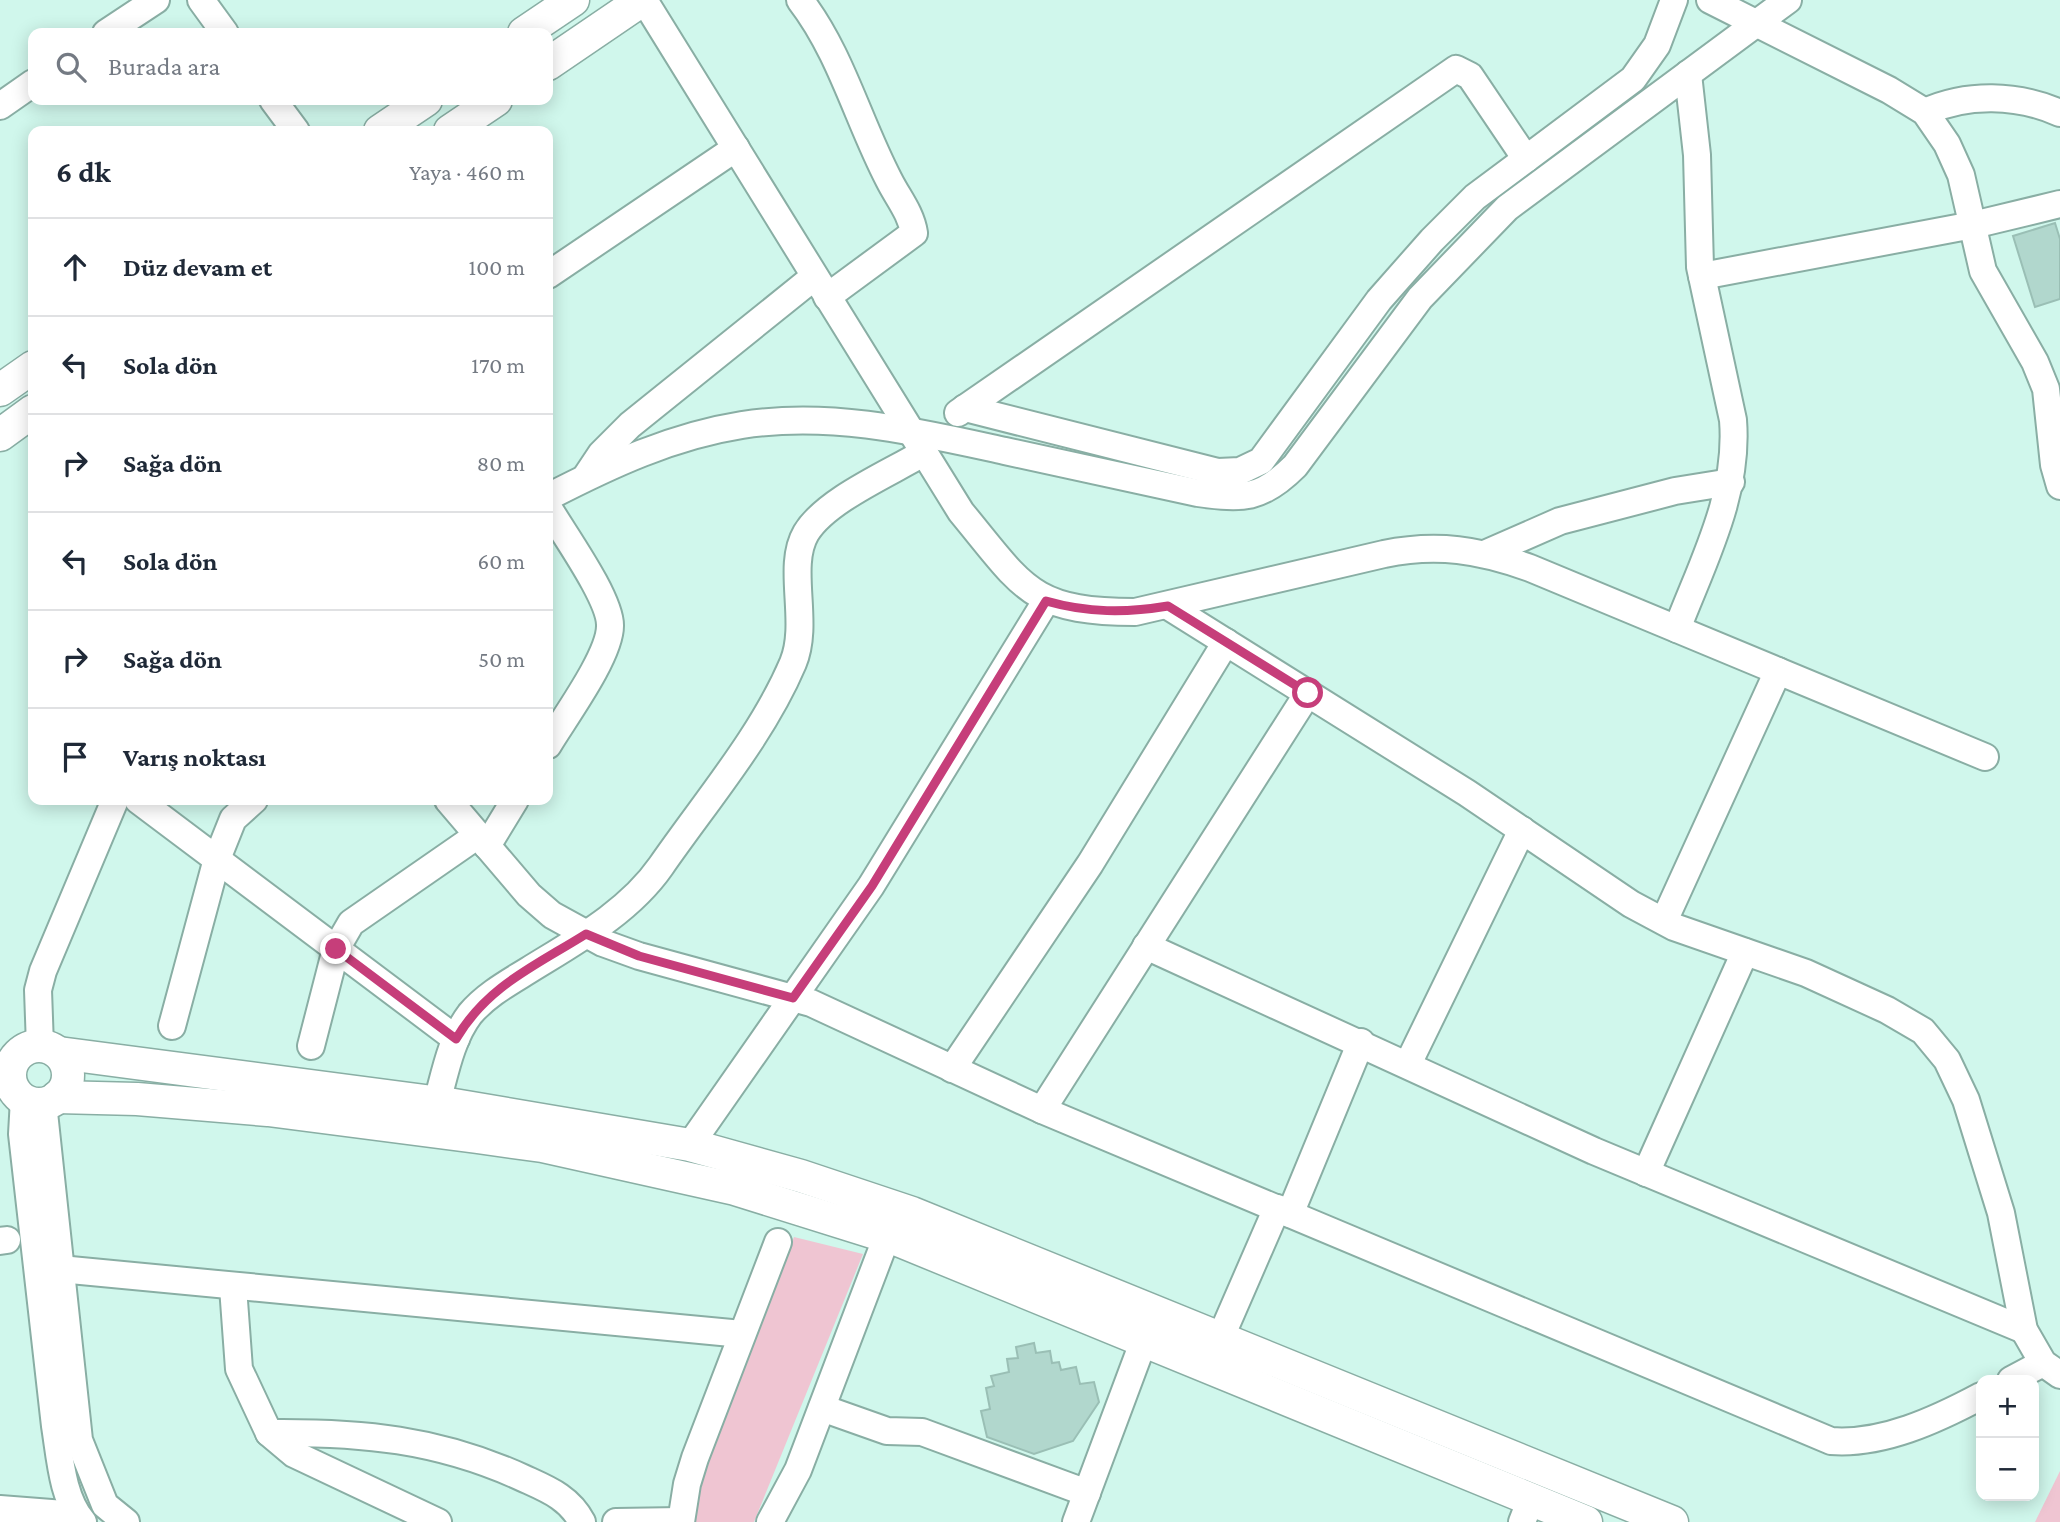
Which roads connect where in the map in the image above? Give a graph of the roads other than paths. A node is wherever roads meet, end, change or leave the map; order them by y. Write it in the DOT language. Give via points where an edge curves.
graph roads {
  1 [pos="156,0"];
  2 [pos="201,0"];
  3 [pos="643,0"];
  4 [pos="800,0"];
  5 [pos="1674,0"];
  6 [pos="1710,0"];
  7 [pos="1788,0"];
  8 [pos="554,5"];
  9 [pos="1759,23"];
  10 [pos="114,28"];
  11 [pos="221,28"];
  12 [pos="529,28"];
  13 [pos="553,61"];
  14 [pos="1688,74"];
  15 [pos="28,86"];
  16 [pos="277,105"];
  17 [pos="419,105"];
  18 [pos="489,105"];
  19 [pos="0,106"];
  20 [pos="1925,112"];
  21 [pos="2060,113"];
  22 [pos="292,126"];
  23 [pos="387,126"];
  24 [pos="457,126"];
  25 [pos="736,148"];
  26 [pos="1527,159"];
  27 [pos="2060,204"];
  28 [pos="1973,225"];
  29 [pos="553,272"];
  30 [pos="1702,276"];
  31 [pos="821,287"];
  32 [pos="28,370"];
  33 [pos="0,390"];
  34 [pos="965,408"];
  35 [pos="28,415"];
  36 [pos="0,435"];
  37 [pos="920,439"];
  38 [pos="585,477"];
  39 [pos="1731,482"];
  40 [pos="2060,486"];
  41 [pos="553,494"];
  42 [pos="553,515"];
  43 [pos="1487,553"];
  44 [pos="1046,601"];
  45 [pos="1168,606"];
  46 [pos="1676,629"];
  47 [pos="1226,642"];
  48 [pos="1778,671"];
  49 [pos="1308,693"];
  50 [pos="553,737"];
  51 [pos="1985,757"];
  52 [pos="114,805"];
  53 [pos="145,805"];
  54 [pos="248,805"];
  55 [pos="452,805"];
  56 [pos="511,805"];
  57 [pos="1522,830"];
  58 [pos="483,841"];
  59 [pos="217,859"];
  60 [pos="1664,921"];
  61 [pos="586,934"];
  62 [pos="1146,946"];
  63 [pos="336,949"];
  64 [pos="1745,952"];
  65 [pos="793,998"];
  66 [pos="172,1026"];
  67 [pos="456,1039"];
  68 [pos="1361,1042"];
  69 [pos="311,1046"];
  70 [pos="31,1050"];
  71 [pos="1408,1064"];
  72 [pos="952,1069"];
  73 [pos="28,1097"];
  74 [pos="437,1102"];
  75 [pos="1042,1110"];
  76 [pos="690,1146"];
  77 [pos="1646,1172"];
  78 [pos="1283,1211"];
  79 [pos="887,1236"];
  80 [pos="778,1242"];
  81 [pos="60,1269"];
  82 [pos="233,1287"];
  83 [pos="2024,1331"];
  84 [pos="742,1334"];
  85 [pos="1220,1339"];
  86 [pos="1144,1340"];
  87 [pos="2051,1369"];
  88 [pos="2029,1375"];
  89 [pos="1976,1398"];
  90 [pos="822,1408"];
  91 [pos="270,1433"];
  92 [pos="1087,1493"];
  93 [pos="0,1509"];
  94 [pos="1527,1511"];
  95 [pos="80,1519"];
  96 [pos="681,1521"];
  97 [pos="125,1522"];
  98 [pos="438,1522"];
  99 [pos="582,1522"];
  100 [pos="616,1522"];
  101 [pos="770,1522"];
  102 [pos="1076,1522"];
  103 [pos="1586,1522"];
  104 [pos="1672,1522"];
  1 -- 10 [label="street"];
  2 -- 11 [label="street"];
  3 -- 13 [label="main road"];
  3 -- 25 [label="street"];
  4 -- 31 [label="street" via="818,23 888,179 912,220 914,233"];
  5 -- 26 [label="street" via="1657,45 1633,79"];
  6 -- 9 [label="street"];
  7 -- 9 [label="street"];
  8 -- 12 [label="main road"];
  9 -- 14 [label="street"];
  9 -- 20 [label="street"];
  14 -- 30 [label="street"];
  14 -- 37 [label="street" via="1507,208 1481,233 1412,308 1295,466 1277,484 1255,496 1198,493"];
  15 -- 19 [label="street"];
  16 -- 22 [label="street"];
  17 -- 23 [label="main road"];
  18 -- 24 [label="main road"];
  20 -- 21 [label="street" via="1947,102 2007,99"];
  20 -- 28 [label="street" via="1961,175"];
  25 -- 29 [label="street"];
  25 -- 31 [label="street"];
  26 -- 34 [label="street" via="1475,197 1432,240 1379,300 1261,461 1240,471 1218,472"];
  26 -- 34 [label="street" via="1470,76 1456,69"];
  27 -- 28 [label="street"];
  28 -- 30 [label="street"];
  28 -- 40 [label="street" via="1983,271 2046,389"];
  30 -- 39 [label="street" via="1733,421"];
  31 -- 37 [label="street"];
  31 -- 38 [label="street" via="630,425 601,453"];
  32 -- 33 [label="main road"];
  34 -- 37 [label="street"];
  35 -- 36 [label="main road"];
  37 -- 38 [label="street" via="874,424 796,420 741,426 669,443"];
  37 -- 44 [label="street" via="961,512 1023,586"];
  37 -- 61 [label="street" via="806,533 800,548 800,638 764,718 650,881"];
  38 -- 41 [label="street"];
  39 -- 43 [label="street" via="1560,520"];
  39 -- 46 [label="street"];
  42 -- 50 [label="street" via="602,598 610,624 605,649"];
  43 -- 45 [label="street" via="1451,547 1413,548"];
  43 -- 46 [label="street"];
  44 -- 45 [label="street" via="1098,612"];
  44 -- 65 [label="street" via="872,886"];
  45 -- 47 [label="street"];
  46 -- 48 [label="street"];
  47 -- 49 [label="street"];
  47 -- 72 [label="street" via="1090,864"];
  48 -- 51 [label="street"];
  48 -- 60 [label="street"];
  49 -- 57 [label="street"];
  49 -- 62 [label="street"];
  52 -- 70 [label="street" via="43,971"];
  53 -- 59 [label="street"];
  54 -- 59 [label="street" via="233,819"];
  55 -- 58 [label="street"];
  56 -- 58 [label="street"];
  57 -- 60 [label="street"];
  57 -- 71 [label="street"];
  58 -- 61 [label="street" via="528,895"];
  58 -- 63 [label="street" via="351,923"];
  59 -- 63 [label="street"];
  59 -- 66 [label="street"];
  60 -- 64 [label="street"];
  61 -- 65 [label="street" via="639,956"];
  61 -- 67 [label="street" via="489,995"];
  62 -- 68 [label="street"];
  62 -- 75 [label="street"];
  63 -- 67 [label="street"];
  63 -- 69 [label="street"];
  64 -- 77 [label="street"];
  64 -- 83 [label="street" via="1806,973 1887,1010 1923,1031 1947,1060 1966,1100 2001,1213"];
  65 -- 72 [label="street"];
  65 -- 76 [label="street"];
  67 -- 74 [label="street"];
  68 -- 71 [label="street"];
  68 -- 78 [label="street"];
  70 -- 73 [label="main road" via="12,1065 10,1074"];
  70 -- 73 [label="main road" via="65,1060 68,1079"];
  70 -- 74 [label="main road"];
  71 -- 77 [label="street"];
  72 -- 75 [label="street"];
  73 -- 79 [label="main road" via="137,1099 268,1110 542,1146 735,1189"];
  73 -- 81 [label="street"];
  73 -- 95 [label="street" via="22,1134 55,1426 62,1471"];
  74 -- 76 [label="main road"];
  75 -- 78 [label="street"];
  76 -- 85 [label="main road" via="912,1213"];
  77 -- 83 [label="street"];
  78 -- 85 [label="street"];
  78 -- 89 [label="street" via="1831,1441 1880,1437"];
  79 -- 86 [label="main road"];
  79 -- 90 [label="street"];
  80 -- 84 [label="street"];
  81 -- 82 [label="street"];
  81 -- 97 [label="street" via="79,1440 105,1505"];
  82 -- 84 [label="street"];
  82 -- 91 [label="street" via="239,1369"];
  83 -- 87 [label="street"];
  84 -- 96 [label="street" via="695,1458"];
  85 -- 104 [label="main road"];
  86 -- 92 [label="street"];
  86 -- 94 [label="main road"];
  87 -- 88 [label="street"];
  90 -- 92 [label="street" via="887,1431 922,1432"];
  90 -- 101 [label="street" via="798,1470"];
  91 -- 98 [label="street" via="294,1454"];
  91 -- 99 [label="street" via="368,1434 460,1453 553,1492 569,1503"];
  92 -- 102 [label="street"];
  93 -- 95 [label="street"];
  94 -- 103 [label="main road"];
  96 -- 100 [label="street"];
}
